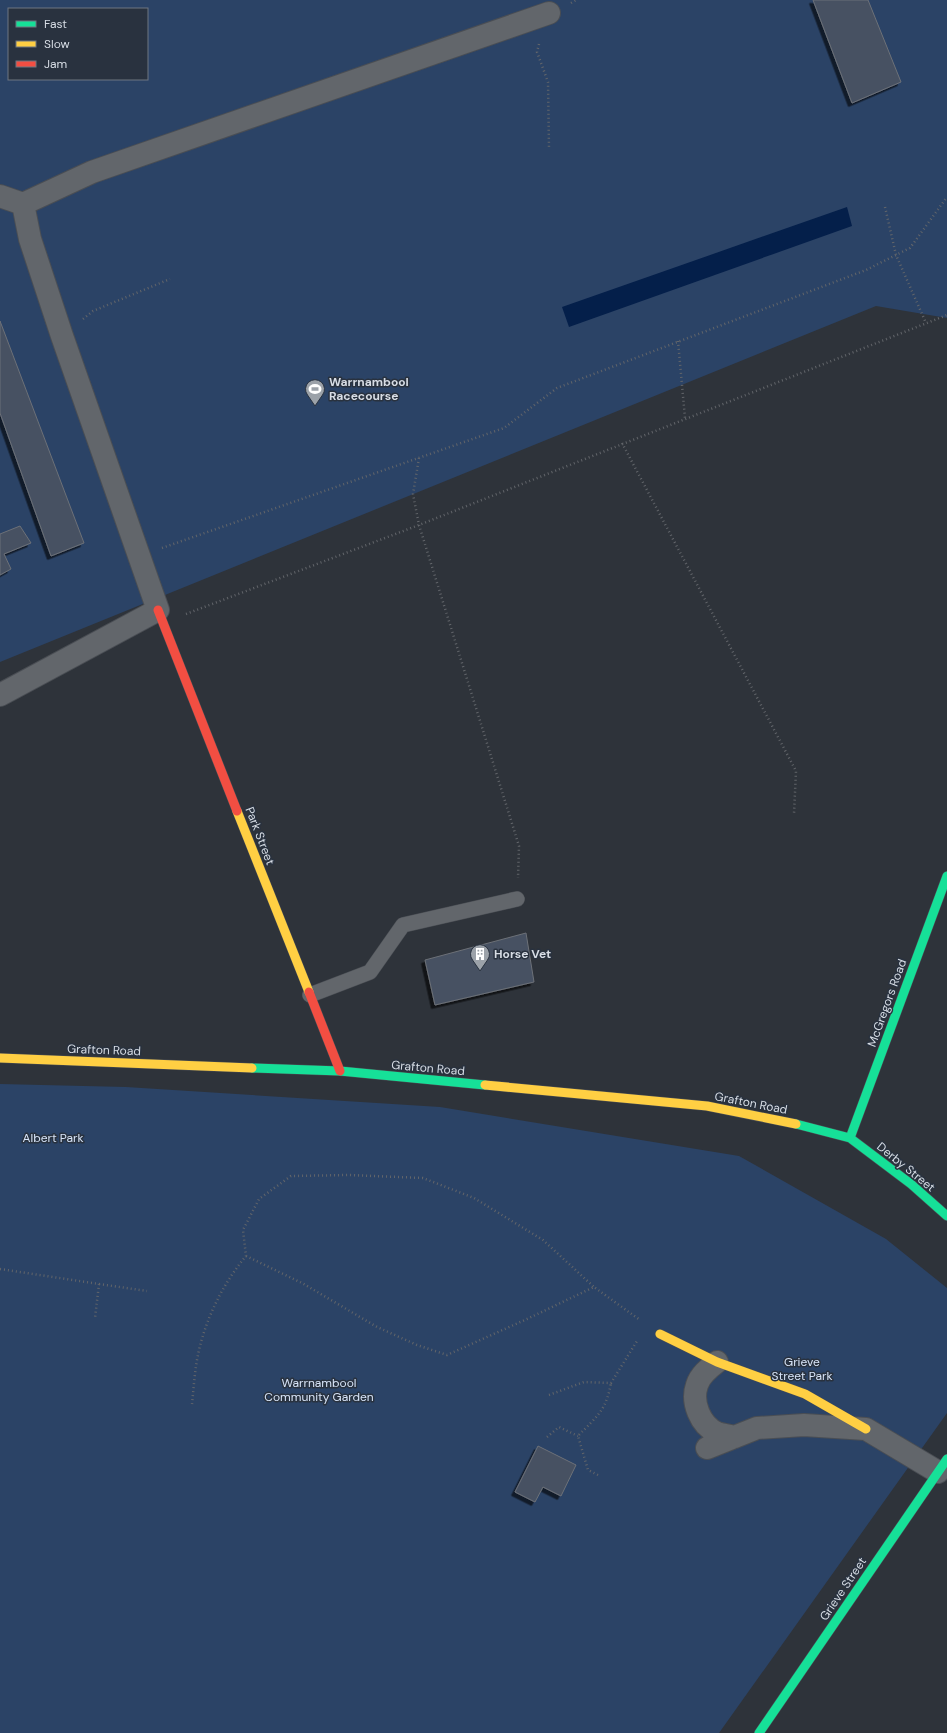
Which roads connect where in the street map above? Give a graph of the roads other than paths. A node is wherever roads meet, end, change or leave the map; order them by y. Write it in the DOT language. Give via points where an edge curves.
graph roads {
  1 [pos="549,13"];
  2 [pos="0,196"];
  3 [pos="23,204"];
  4 [pos="161,616"];
  5 [pos="0,695"];
  6 [pos="947,876"];
  7 [pos="517,899"];
  8 [pos="310,995"];
  9 [pos="0,1058"];
  10 [pos="340,1071"];
  11 [pos="850,1138"];
  12 [pos="947,1216"];
  13 [pos="660,1334"];
  14 [pos="717,1362"];
  15 [pos="866,1429"];
  16 [pos="735,1437"];
  17 [pos="707,1448"];
  18 [pos="943,1465"];
  19 [pos="759,1733"];
  1 -- 3 [label="street" via="92,172"];
  2 -- 3 [label="street"];
  3 -- 4 [label="street" via="30,239 62,336"];
  4 -- 5 [label="street"];
  4 -- 8 [label="street, Park Street"];
  6 -- 11 [label="street, McGregors Road"];
  7 -- 8 [label="lane" via="403,925 370,972"];
  8 -- 10 [label="street, Park Street"];
  9 -- 10 [label="street, Grafton Road"];
  10 -- 11 [label="street, Grafton Road" via="707,1106 784,1121"];
  11 -- 12 [label="street, Derby Street" via="911,1184"];
  13 -- 14 [label="street"];
  14 -- 15 [label="street" via="805,1394"];
  14 -- 16 [label="street" via="697,1384 695,1400 701,1419 716,1432"];
  15 -- 16 [label="street" via="804,1425 757,1428"];
  15 -- 18 [label="street"];
  16 -- 17 [label="street"];
  18 -- 19 [label="street, Grieve Street"];
}
